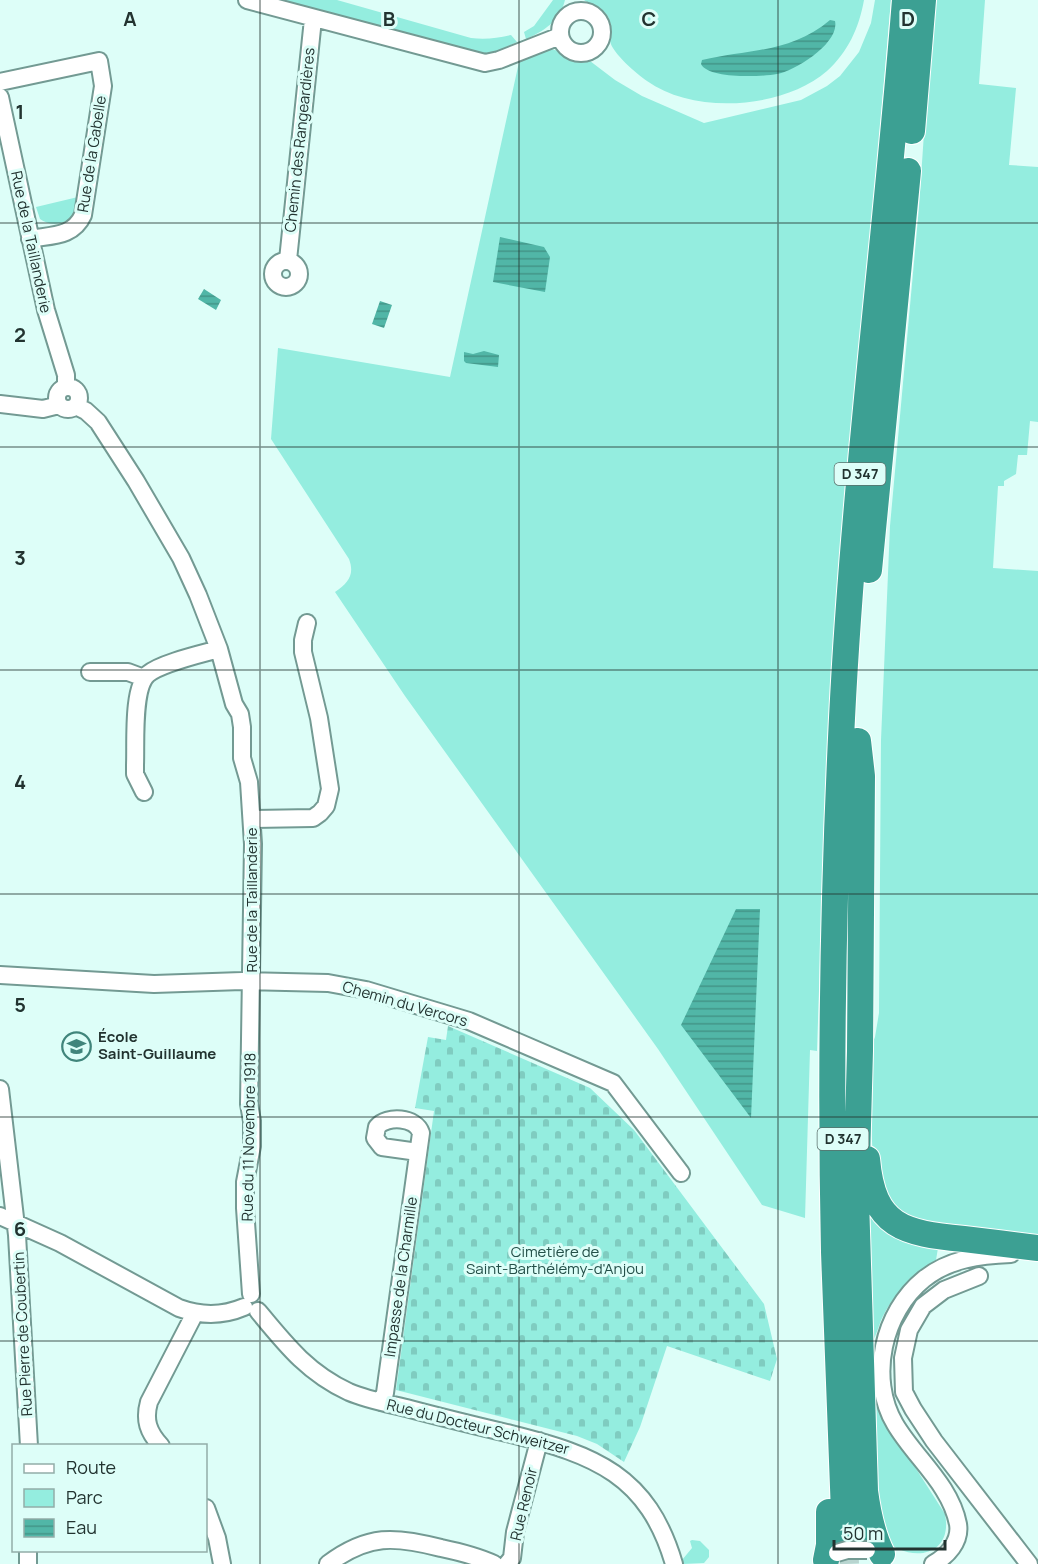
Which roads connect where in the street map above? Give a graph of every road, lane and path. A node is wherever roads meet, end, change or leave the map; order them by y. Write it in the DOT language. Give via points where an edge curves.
graph roads {
  1 [pos="247,0"];
  2 [pos="905,0"];
  3 [pos="923,0"];
  4 [pos="574,6"];
  5 [pos="313,19"];
  6 [pos="560,36"];
  7 [pos="0,82"];
  8 [pos="0,97"];
  9 [pos="8,174"];
  10 [pos="30,239"];
  11 [pos="288,261"];
  12 [pos="0,404"];
  13 [pos="68,405"];
  14 [pos="308,623"];
  15 [pos="219,649"];
  16 [pos="90,672"];
  17 [pos="144,678"];
  18 [pos="858,741"];
  19 [pos="144,792"];
  20 [pos="252,819"];
  21 [pos="0,975"];
  22 [pos="251,981"];
  23 [pos="860,1051"];
  24 [pos="0,1089"];
  25 [pos="418,1152"];
  26 [pos="681,1173"];
  27 [pos="0,1216"];
  28 [pos="16,1223"];
  29 [pos="1038,1250"];
  30 [pos="979,1276"];
  31 [pos="251,1304"];
  32 [pos="195,1313"];
  33 [pos="381,1402"];
  34 [pos="539,1441"];
  35 [pos="29,1444"];
  36 [pos="160,1444"];
  37 [pos="207,1511"];
  38 [pos="854,1553"];
  39 [pos="222,1564"];
  40 [pos="328,1564"];
  41 [pos="494,1564"];
  42 [pos="507,1564"];
  43 [pos="674,1564"];
  44 [pos="933,1564"];
  45 [pos="1029,1564"];
  1 -- 5 [label="street"];
  2 -- 38 [label="highway, D 347" via="850,590 833,949 827,968 821,1142 821,1342 830,1521"];
  3 -- 18 [label="highway, D 347" via="867,598"];
  4 -- 6 [label="street" via="565,18"];
  4 -- 6 [label="street" via="595,15 602,27 601,40 592,51 579,53 567,47"];
  5 -- 6 [label="street" via="484,63"];
  5 -- 11 [label="street, Chemin des Rangeardières"];
  7 -- 10 [label="street, Rue de la Gabelle" via="99,61 103,86 83,215 71,231"];
  8 -- 9 [label="street, Rue de la Taillanderie"];
  9 -- 10 [label="street, Rue de la Taillanderie"];
  10 -- 13 [label="street, Rue de la Taillanderie" via="66,387 78,393 79,400"];
  12 -- 13 [label="street" via="43,409"];
  13 -- 15 [label="street, Rue de la Taillanderie" via="86,411 98,422 170,538"];
  14 -- 20 [label="street, Rue de la Taillanderie" via="303,652 327,761 329,798 321,813 313,818"];
  15 -- 17 [label="street" via="156,669"];
  15 -- 20 [label="street, Rue de la Taillanderie" via="242,727 242,758 249,782"];
  16 -- 17 [label="street" via="128,672"];
  17 -- 19 [label="street" via="138,692 135,774"];
  18 -- 23 [label="highway" via="862,776"];
  18 -- 38 [label="highway, D 347" via="846,943 843,1114 844,1275"];
  20 -- 22 [label="street, Rue de la Taillanderie"];
  21 -- 22 [label="street, Chemin du Vercors" via="154,984"];
  22 -- 26 [label="street, Chemin du Vercors" via="328,983 366,990 470,1021 613,1083"];
  22 -- 31 [label="street, Rue du 11 Novembre 1918" via="252,1146 245,1182"];
  23 -- 29 [label="highway" via="871,1186 877,1204 889,1219 902,1228 926,1235"];
  23 -- 38 [label="highway" via="855,1199 862,1440 869,1519 875,1540"];
  24 -- 28 [label="street, Rue Pierre de Coubertin"];
  25 -- 33 [label="street, Impasse de la Charmille"];
  27 -- 28 [label="street"];
  28 -- 32 [label="street" via="172,1305"];
  28 -- 35 [label="street, Rue Pierre de Coubertin"];
  29 -- 44 [label="street" via="965,1258 941,1268 908,1294 886,1340 880,1365 883,1393 895,1424 953,1507 958,1527 951,1550"];
  30 -- 45 [label="street" via="944,1290 923,1306 909,1330 903,1358 904,1392 934,1441"];
  31 -- 32 [label="street" via="225,1314"];
  31 -- 33 [label="street, Rue du Docteur Schweitzer" via="311,1370 351,1393"];
  32 -- 36 [label="street" via="146,1413 150,1431"];
  33 -- 34 [label="street, Rue du Docteur Schweitzer"];
  34 -- 42 [label="street, Rue Renoir" via="512,1558"];
  34 -- 43 [label="street, Rue du Docteur Schweitzer" via="579,1453 616,1474 635,1491 659,1522"];
  37 -- 39 [label="street"];
  40 -- 41 [label="street" via="360,1545 393,1539 418,1542"];
}
